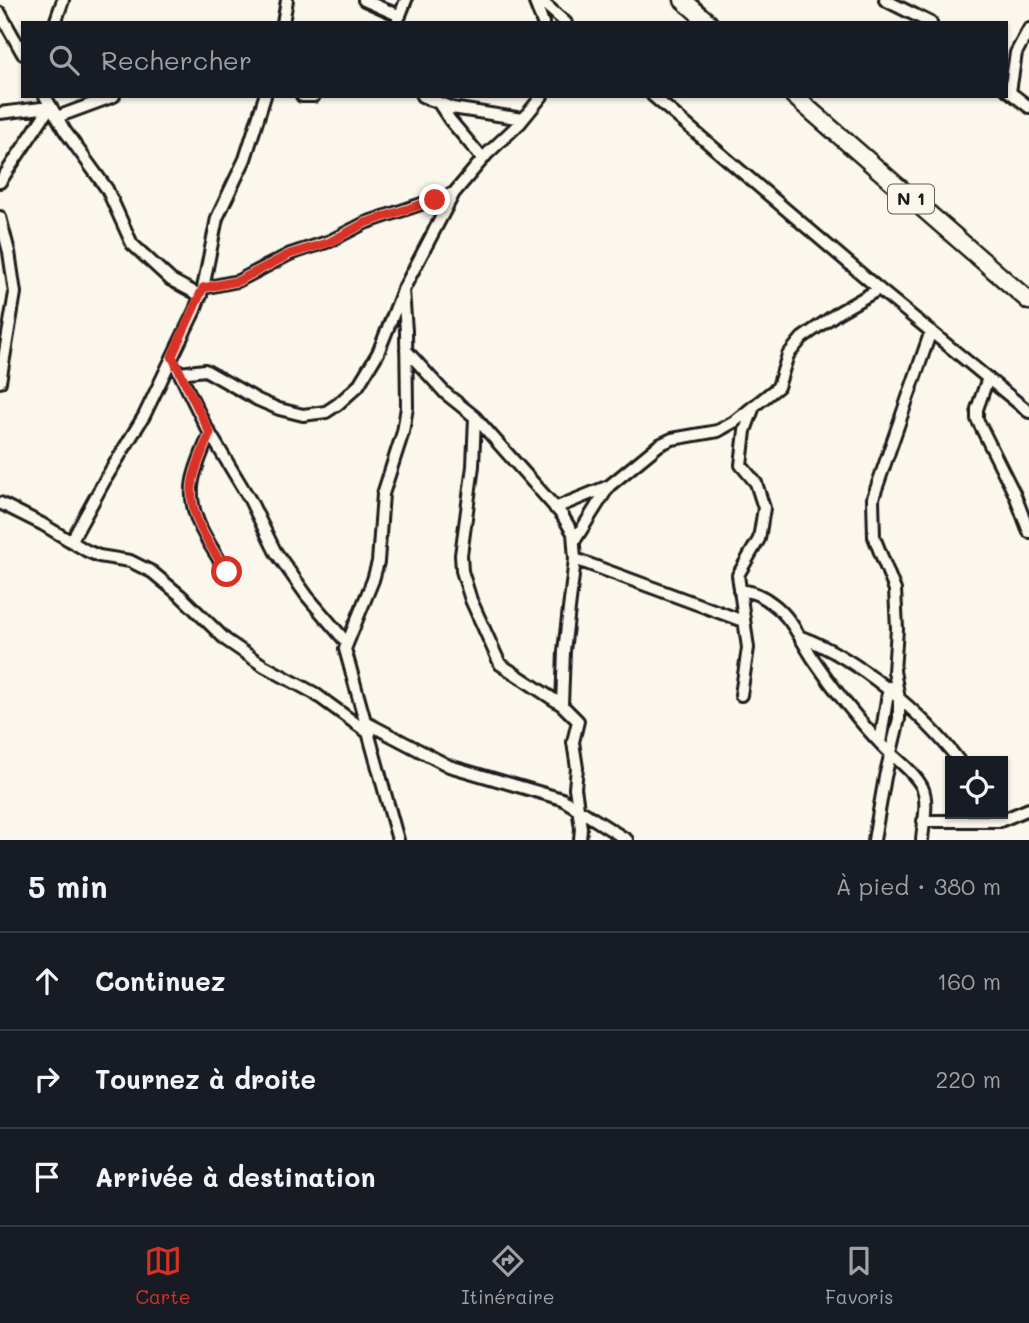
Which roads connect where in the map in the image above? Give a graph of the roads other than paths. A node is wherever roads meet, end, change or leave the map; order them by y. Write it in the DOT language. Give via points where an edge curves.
graph roads {
  1 [pos="63,0"];
  2 [pos="364,0"];
  3 [pos="406,0"];
  4 [pos="534,0"];
  5 [pos="540,0"];
  6 [pos="683,0"];
  7 [pos="885,0"];
  8 [pos="289,1"];
  9 [pos="0,13"];
  10 [pos="398,19"];
  11 [pos="56,21"];
  12 [pos="284,21"];
  13 [pos="542,21"];
  14 [pos="564,21"];
  15 [pos="707,21"];
  16 [pos="927,21"];
  17 [pos="1029,29"];
  18 [pos="21,50"];
  19 [pos="1009,78"];
  20 [pos="1008,91"];
  21 [pos="109,98"];
  22 [pos="264,98"];
  23 [pos="426,98"];
  24 [pos="540,98"];
  25 [pos="655,98"];
  26 [pos="796,98"];
  27 [pos="48,102"];
  28 [pos="440,104"];
  29 [pos="1029,107"];
  30 [pos="0,113"];
  31 [pos="57,117"];
  32 [pos="523,119"];
  33 [pos="483,159"];
  34 [pos="0,183"];
  35 [pos="454,193"];
  36 [pos="0,217"];
  37 [pos="2,237"];
  38 [pos="879,289"];
  39 [pos="402,290"];
  40 [pos="202,292"];
  41 [pos="1029,301"];
  42 [pos="931,331"];
  43 [pos="406,350"];
  44 [pos="172,356"];
  45 [pos="180,373"];
  46 [pos="988,378"];
  47 [pos="0,382"];
  48 [pos="754,407"];
  49 [pos="1029,412"];
  50 [pos="475,417"];
  51 [pos="210,433"];
  52 [pos="609,486"];
  53 [pos="0,503"];
  54 [pos="555,508"];
  55 [pos="1029,532"];
  56 [pos="72,540"];
  57 [pos="575,540"];
  58 [pos="575,559"];
  59 [pos="227,572"];
  60 [pos="739,590"];
  61 [pos="743,621"];
  62 [pos="801,637"];
  63 [pos="347,643"];
  64 [pos="894,671"];
  65 [pos="888,691"];
  66 [pos="741,695"];
  67 [pos="899,699"];
  68 [pos="562,705"];
  69 [pos="368,728"];
  70 [pos="880,743"];
  71 [pos="890,752"];
  72 [pos="955,756"];
  73 [pos="576,808"];
  74 [pos="1029,809"];
  75 [pos="1008,818"];
  76 [pos="967,819"];
  77 [pos="923,821"];
  78 [pos="626,838"];
  79 [pos="398,840"];
  80 [pos="580,840"];
  81 [pos="638,840"];
  82 [pos="874,840"];
  83 [pos="922,840"];
  1 -- 11 [label="street"];
  2 -- 10 [label="street"];
  3 -- 10 [label="street"];
  4 -- 13 [label="street"];
  5 -- 14 [label="street"];
  6 -- 15 [label="highway"];
  7 -- 16 [label="street"];
  8 -- 12 [label="street"];
  9 -- 18 [label="street"];
  17 -- 19 [label="street"];
  19 -- 20 [label="street"];
  20 -- 29 [label="street"];
  21 -- 31 [label="street"];
  22 -- 40 [label="street" via="245,159 217,218"];
  23 -- 28 [label="street"];
  24 -- 32 [label="street"];
  25 -- 38 [label="street"];
  26 -- 41 [label="highway, N 1"];
  27 -- 30 [label="street"];
  27 -- 31 [label="street"];
  27 -- 34 [label="street"];
  28 -- 32 [label="street"];
  28 -- 33 [label="street"];
  31 -- 40 [label="street" via="107,189 132,244 172,280"];
  32 -- 33 [label="street"];
  33 -- 35 [label="street"];
  35 -- 39 [label="street"];
  35 -- 40 [label="street" via="365,223 238,281"];
  36 -- 37 [label="street"];
  37 -- 47 [label="street" via="15,293"];
  38 -- 42 [label="street"];
  38 -- 48 [label="street" via="802,338 788,355 778,387"];
  39 -- 43 [label="street"];
  39 -- 45 [label="street" via="378,353 358,386 326,412 303,415 279,409 205,370"];
  40 -- 44 [label="street"];
  42 -- 46 [label="street"];
  42 -- 64 [label="street" via="873,498 874,537 895,590"];
  43 -- 50 [label="street" via="445,393"];
  43 -- 63 [label="street" via="407,407 383,494 378,562"];
  44 -- 45 [label="street"];
  44 -- 56 [label="street" via="144,416"];
  45 -- 51 [label="street"];
  46 -- 49 [label="street"];
  46 -- 55 [label="street" via="977,419"];
  48 -- 52 [label="street" via="718,430 659,445"];
  48 -- 60 [label="street" via="745,430 741,465 756,483 764,519 759,539 738,575"];
  50 -- 54 [label="street"];
  50 -- 68 [label="street" via="462,571 500,664"];
  51 -- 59 [label="street" via="193,480 192,498 202,531"];
  51 -- 63 [label="street" via="275,551"];
  52 -- 54 [label="street"];
  52 -- 57 [label="street"];
  53 -- 56 [label="street"];
  54 -- 57 [label="street"];
  56 -- 69 [label="street" via="99,556 130,561 152,572 226,640"];
  57 -- 58 [label="street"];
  58 -- 61 [label="street"];
  58 -- 68 [label="street"];
  60 -- 61 [label="street"];
  60 -- 62 [label="street" via="757,592 775,605"];
  61 -- 66 [label="street" via="748,648"];
  62 -- 65 [label="street" via="833,651"];
  62 -- 70 [label="street" via="813,659"];
  63 -- 69 [label="street"];
  64 -- 65 [label="street"];
  64 -- 67 [label="street"];
  65 -- 67 [label="street"];
  65 -- 70 [label="street"];
  67 -- 71 [label="street"];
  67 -- 72 [label="street"];
  68 -- 73 [label="street" via="578,723 573,736"];
  69 -- 73 [label="street" via="449,766 562,799"];
  69 -- 79 [label="street"];
  70 -- 71 [label="street"];
  71 -- 77 [label="street" via="922,787"];
  71 -- 82 [label="street"];
  73 -- 78 [label="street"];
  73 -- 80 [label="street"];
  74 -- 75 [label="street"];
  76 -- 77 [label="street"];
  77 -- 83 [label="street"];
  78 -- 81 [label="street"];
}
